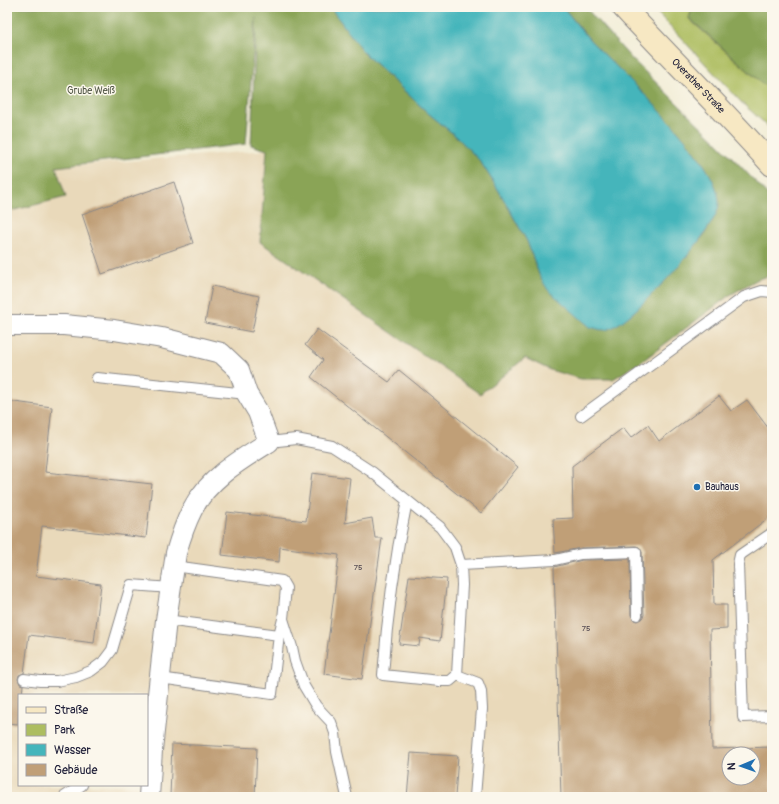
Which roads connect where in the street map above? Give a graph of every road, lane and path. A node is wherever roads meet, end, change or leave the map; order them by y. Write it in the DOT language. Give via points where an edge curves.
graph roads {
  1 [pos="623,7"];
  2 [pos="772,166"];
  3 [pos="772,292"];
  4 [pos="9,325"];
  5 [pos="97,378"];
  6 [pos="246,394"];
  7 [pos="581,416"];
  8 [pos="269,442"];
  9 [pos="408,501"];
  10 [pos="772,533"];
  11 [pos="461,565"];
  12 [pos="174,566"];
  13 [pos="171,588"];
  14 [pos="637,615"];
  15 [pos="283,619"];
  16 [pos="166,620"];
  17 [pos="279,635"];
  18 [pos="457,674"];
  19 [pos="160,678"];
  20 [pos="24,679"];
  21 [pos="772,716"];
  22 [pos="80,786"];
  23 [pos="148,787"];
  24 [pos="64,797"];
  25 [pos="347,797"];
  26 [pos="475,797"];
  1 -- 2 [label="main road, Overather Straße"];
  3 -- 7 [label="lane" via="762,291 744,297"];
  4 -- 6 [label="street" via="114,330 162,338 221,353 238,370"];
  5 -- 6 [label="lane"];
  6 -- 8 [label="street" via="258,412"];
  8 -- 9 [label="lane" via="296,439 332,446 372,472"];
  8 -- 12 [label="street" via="233,464 201,495 185,527"];
  9 -- 11 [label="lane" via="440,527 455,547"];
  9 -- 18 [label="lane" via="399,540 385,645 384,675 450,681"];
  10 -- 21 [label="lane" via="740,555 738,564 743,716"];
  11 -- 14 [label="lane" via="555,560 581,554 636,552"];
  11 -- 18 [label="lane"];
  12 -- 13 [label="street"];
  12 -- 15 [label="lane" via="282,581 286,588"];
  13 -- 16 [label="street"];
  13 -- 20 [label="lane" via="131,585 112,650 92,671 57,682"];
  15 -- 17 [label="lane"];
  15 -- 25 [label="lane" via="304,686 333,727"];
  16 -- 17 [label="lane"];
  16 -- 19 [label="street"];
  17 -- 19 [label="lane" via="272,694"];
  18 -- 26 [label="lane" via="478,683 481,691"];
  19 -- 23 [label="street"];
  22 -- 24 [label="lane"];
}
